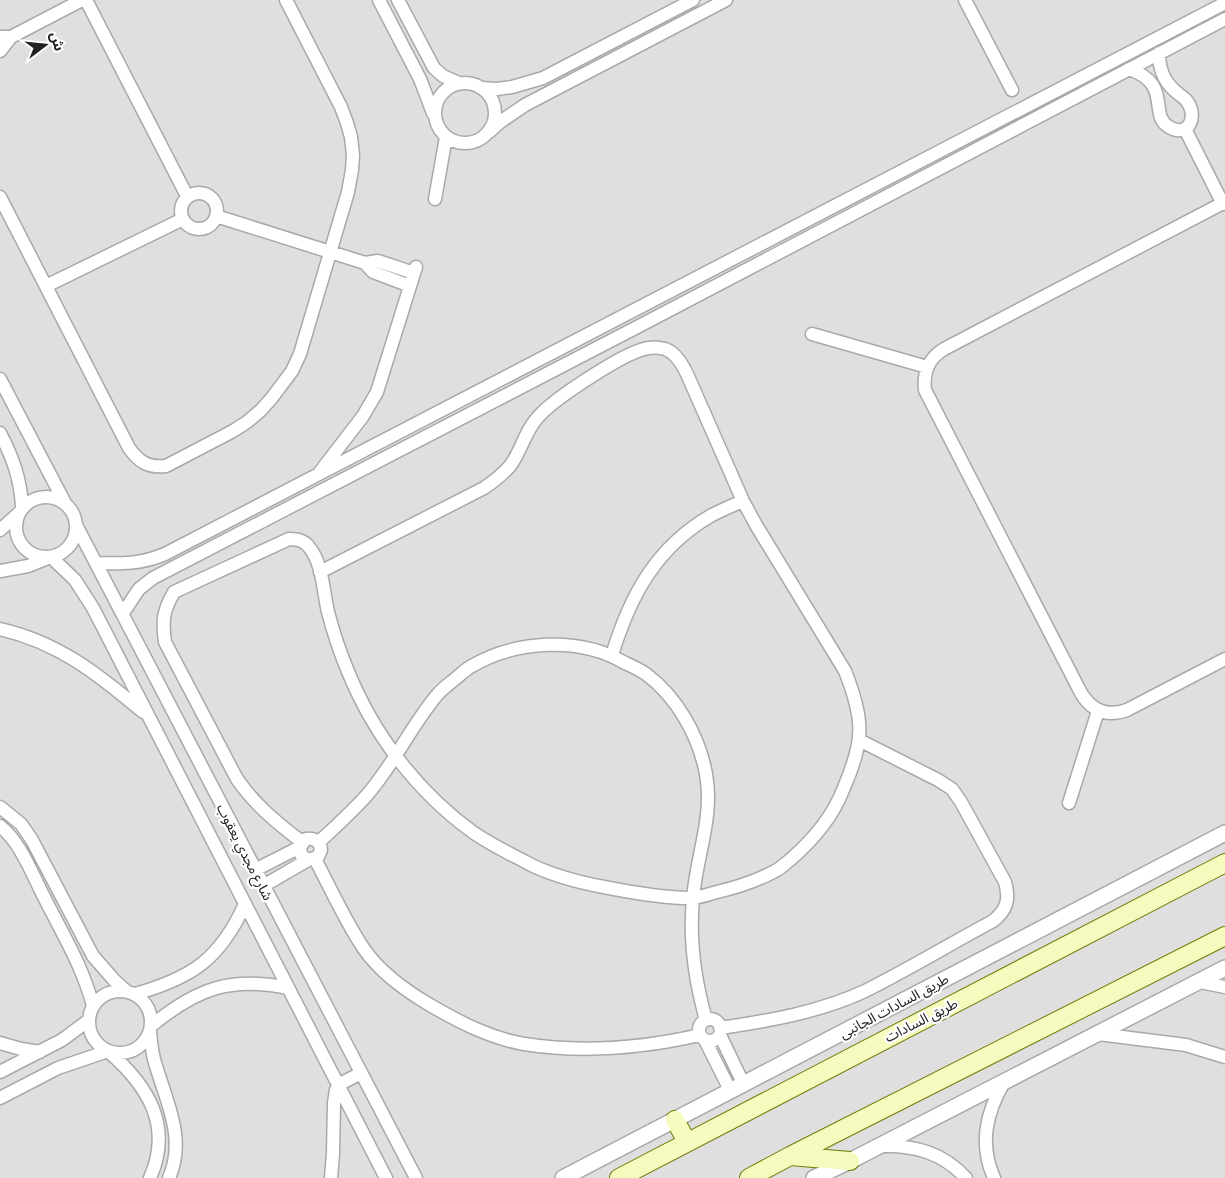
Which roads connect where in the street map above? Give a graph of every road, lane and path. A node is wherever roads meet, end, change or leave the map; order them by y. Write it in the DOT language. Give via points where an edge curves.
graph roads {
  1 [pos="84,0"];
  2 [pos="286,0"];
  3 [pos="379,0"];
  4 [pos="398,0"];
  5 [pos="726,0"];
  6 [pos="965,0"];
  7 [pos="687,3"];
  8 [pos="1225,3"];
  9 [pos="1225,19"];
  10 [pos="689,20"];
  11 [pos="5,37"];
  12 [pos="0,51"];
  13 [pos="1159,53"];
  14 [pos="1129,68"];
  15 [pos="458,83"];
  16 [pos="1170,87"];
  17 [pos="481,88"];
  18 [pos="1012,90"];
  19 [pos="1157,93"];
  20 [pos="434,117"];
  21 [pos="1185,129"];
  22 [pos="489,132"];
  23 [pos="446,137"];
  24 [pos="188,196"];
  25 [pos="0,197"];
  26 [pos="435,199"];
  27 [pos="1224,203"];
  28 [pos="216,216"];
  29 [pos="183,219"];
  30 [pos="331,253"];
  31 [pos="365,263"];
  32 [pos="46,286"];
  33 [pos="410,286"];
  34 [pos="635,310"];
  35 [pos="643,324"];
  36 [pos="812,334"];
  37 [pos="927,368"];
  38 [pos="0,379"];
  39 [pos="0,433"];
  40 [pos="317,476"];
  41 [pos="743,500"];
  42 [pos="65,503"];
  43 [pos="20,510"];
  44 [pos="76,525"];
  45 [pos="0,530"];
  46 [pos="165,554"];
  47 [pos="50,558"];
  48 [pos="96,563"];
  49 [pos="172,568"];
  50 [pos="0,571"];
  51 [pos="320,572"];
  52 [pos="123,613"];
  53 [pos="0,629"];
  54 [pos="612,655"];
  55 [pos="1225,659"];
  56 [pos="1098,711"];
  57 [pos="149,716"];
  58 [pos="859,740"];
  59 [pos="396,756"];
  60 [pos="1069,803"];
  61 [pos="0,807"];
  62 [pos="0,826"];
  63 [pos="1225,833"];
  64 [pos="319,842"];
  65 [pos="301,844"];
  66 [pos="311,859"];
  67 [pos="1225,864"];
  68 [pos="254,870"];
  69 [pos="263,886"];
  70 [pos="693,898"];
  71 [pos="245,904"];
  72 [pos="1225,936"];
  73 [pos="100,965"];
  74 [pos="1225,968"];
  75 [pos="83,975"];
  76 [pos="1200,982"];
  77 [pos="1225,987"];
  78 [pos="288,988"];
  79 [pos="131,992"];
  80 [pos="93,1006"];
  81 [pos="88,1020"];
  82 [pos="706,1020"];
  83 [pos="151,1029"];
  84 [pos="720,1032"];
  85 [pos="1098,1034"];
  86 [pos="703,1037"];
  87 [pos="0,1043"];
  88 [pos="108,1051"];
  89 [pos="40,1052"];
  90 [pos="1225,1057"];
  91 [pos="0,1072"];
  92 [pos="361,1073"];
  93 [pos="161,1080"];
  94 [pos="1004,1082"];
  95 [pos="338,1085"];
  96 [pos="738,1088"];
  97 [pos="144,1090"];
  98 [pos="0,1098"];
  99 [pos="675,1120"];
  100 [pos="687,1142"];
  101 [pos="879,1146"];
  102 [pos="790,1156"];
  103 [pos="850,1161"];
  104 [pos="150,1178"];
  105 [pos="170,1178"];
  106 [pos="331,1178"];
  107 [pos="386,1178"];
  108 [pos="416,1178"];
  109 [pos="563,1178"];
  110 [pos="618,1178"];
  111 [pos="749,1178"];
  112 [pos="814,1178"];
  113 [pos="966,1178"];
  114 [pos="994,1178"];
  1 -- 11 [label="street"];
  1 -- 24 [label="street"];
  2 -- 30 [label="street" via="341,107 351,137 350,182"];
  3 -- 20 [label="street" via="425,88"];
  4 -- 15 [label="street" via="434,68"];
  5 -- 10 [label="street"];
  6 -- 18 [label="street"];
  7 -- 10 [label="street"];
  7 -- 17 [label="street" via="543,78 512,87"];
  8 -- 34 [label="street"];
  9 -- 13 [label="street"];
  10 -- 22 [label="street" via="525,105"];
  11 -- 12 [label="street"];
  13 -- 14 [label="street"];
  13 -- 16 [label="street" via="1161,71"];
  14 -- 19 [label="street" via="1147,77"];
  14 -- 35 [label="street"];
  15 -- 17 [label="street"];
  15 -- 20 [label="street" via="440,95"];
  16 -- 19 [label="street"];
  16 -- 21 [label="street" via="1191,109 1190,124"];
  17 -- 22 [label="street" via="495,108"];
  19 -- 21 [label="street" via="1160,115 1165,124 1171,129"];
  20 -- 23 [label="street" via="440,132"];
  21 -- 27 [label="street"];
  22 -- 23 [label="street" via="469,144 453,142"];
  23 -- 26 [label="street"];
  24 -- 28 [label="street" via="198,192 209,196 216,205"];
  24 -- 29 [label="street" via="180,210"];
  25 -- 32 [label="street"];
  27 -- 37 [label="street" via="944,349 936,354"];
  28 -- 29 [label="street" via="209,226 197,229 191,228"];
  28 -- 30 [label="street"];
  29 -- 32 [label="street"];
  30 -- 31 [label="street"];
  30 -- 32 [label="street" via="300,354 279,389 247,422 166,466 140,462 130,448"];
  31 -- 33 [label="street" via="373,272"];
  31 -- 33 [label="street" via="378,261 415,270"];
  33 -- 40 [label="street" via="374,397"];
  34 -- 35 [label="street"];
  34 -- 40 [label="street"];
  35 -- 49 [label="street"];
  36 -- 37 [label="street"];
  37 -- 56 [label="street" via="925,390 1081,693"];
  38 -- 42 [label="street"];
  39 -- 43 [label="street" via="19,476"];
  40 -- 46 [label="street"];
  41 -- 51 [label="street" via="679,359 666,349 649,348 620,360 550,404 537,417 499,478"];
  41 -- 54 [label="street" via="682,536 657,562 637,591"];
  41 -- 58 [label="street" via="845,671 855,697"];
  42 -- 43 [label="street" via="47,497 38,498"];
  42 -- 44 [label="street" via="73,513"];
  43 -- 45 [label="street"];
  43 -- 47 [label="street" via="16,534 23,547 35,556"];
  44 -- 47 [label="street" via="76,534 67,550"];
  44 -- 48 [label="street, شارع مجدي يعقوب"];
  46 -- 48 [label="street" via="139,563"];
  46 -- 49 [label="street"];
  47 -- 50 [label="street"];
  47 -- 57 [label="street, شارع مجدي يعقوب" via="85,593"];
  48 -- 52 [label="street, شارع مجدي يعقوب"];
  49 -- 52 [label="street" via="139,589"];
  51 -- 59 [label="street" via="339,648 353,685 371,720"];
  51 -- 65 [label="street" via="308,544 299,539 289,539 174,592 166,606 162,624 165,642 237,779 250,798"];
  52 -- 68 [label="street, شارع مجدي يعقوب"];
  53 -- 57 [label="street" via="29,637 78,660"];
  54 -- 59 [label="street" via="591,648 550,644 508,650 470,667 438,693"];
  54 -- 70 [label="street" via="646,675 675,702 695,736 706,774 708,814"];
  55 -- 56 [label="street" via="1127,710 1118,713"];
  56 -- 60 [label="street"];
  57 -- 71 [label="street, شارع مجدي يعقوب"];
  58 -- 70 [label="street" via="855,761 839,800 814,838 779,869 738,887"];
  58 -- 84 [label="street" via="938,780 957,795 1005,882 1007,904 993,921 864,991 807,1011"];
  59 -- 64 [label="street" via="367,796"];
  59 -- 70 [label="street" via="430,797 475,834 525,862 579,882 636,894"];
  61 -- 73 [label="street" via="21,824 32,840"];
  62 -- 75 [label="street" via="16,844"];
  63 -- 96 [label="street, طريق السادات الجانبى"];
  64 -- 65 [label="street" via="311,838"];
  64 -- 66 [label="street" via="321,850 318,857"];
  65 -- 66 [label="street" via="301,855"];
  65 -- 68 [label="street"];
  66 -- 69 [label="street"];
  66 -- 86 [label="street" via="364,949 383,971 416,997 456,1020 523,1044 566,1048 620,1048"];
  67 -- 100 [label="main road, طريق السادات"];
  68 -- 69 [label="street, شارع مجدي يعقوب"];
  69 -- 92 [label="street, شارع مجدي يعقوب"];
  70 -- 82 [label="street" via="695,976"];
  71 -- 78 [label="street, شارع مجدي يعقوب"];
  71 -- 79 [label="street" via="221,947 203,964 160,987"];
  72 -- 102 [label="main road"];
  73 -- 75 [label="street"];
  73 -- 79 [label="street"];
  74 -- 76 [label="street"];
  75 -- 80 [label="street"];
  76 -- 77 [label="street"];
  76 -- 85 [label="street"];
  78 -- 83 [label="street" via="265,983 240,983 215,988 171,1010"];
  78 -- 95 [label="street, شارع مجدي يعقوب"];
  79 -- 80 [label="street" via="111,992"];
  79 -- 83 [label="street" via="148,1007"];
  80 -- 81 [label="street"];
  81 -- 88 [label="street" via="93,1039"];
  81 -- 89 [label="street"];
  82 -- 84 [label="street" via="715,1021"];
  82 -- 86 [label="street" via="699,1028"];
  83 -- 88 [label="street" via="146,1041 138,1048 119,1054"];
  83 -- 93 [label="street" via="152,1050"];
  84 -- 86 [label="street" via="712,1041"];
  84 -- 96 [label="street"];
  85 -- 90 [label="street" via="1186,1046"];
  85 -- 94 [label="street"];
  86 -- 96 [label="street"];
  87 -- 89 [label="street"];
  88 -- 97 [label="street"];
  88 -- 98 [label="street" via="58,1068"];
  89 -- 91 [label="street"];
  92 -- 95 [label="street"];
  92 -- 108 [label="street, شارع مجدي يعقوب"];
  93 -- 97 [label="street"];
  93 -- 105 [label="street" via="176,1131 176,1153"];
  94 -- 101 [label="street"];
  94 -- 114 [label="street" via="988,1116 986,1134"];
  95 -- 106 [label="street" via="334,1103"];
  95 -- 107 [label="street, شارع مجدي يعقوب"];
  96 -- 99 [label="street, طريق السادات الجانبى"];
  97 -- 104 [label="street" via="158,1123 159,1144"];
  99 -- 100 [label="main road"];
  99 -- 109 [label="street, طريق السادات الجانبى"];
  100 -- 110 [label="main road, طريق السادات"];
  101 -- 103 [label="street"];
  101 -- 113 [label="street" via="921,1149 940,1157"];
  102 -- 103 [label="main road"];
  102 -- 111 [label="main road"];
  103 -- 112 [label="street"];
}
